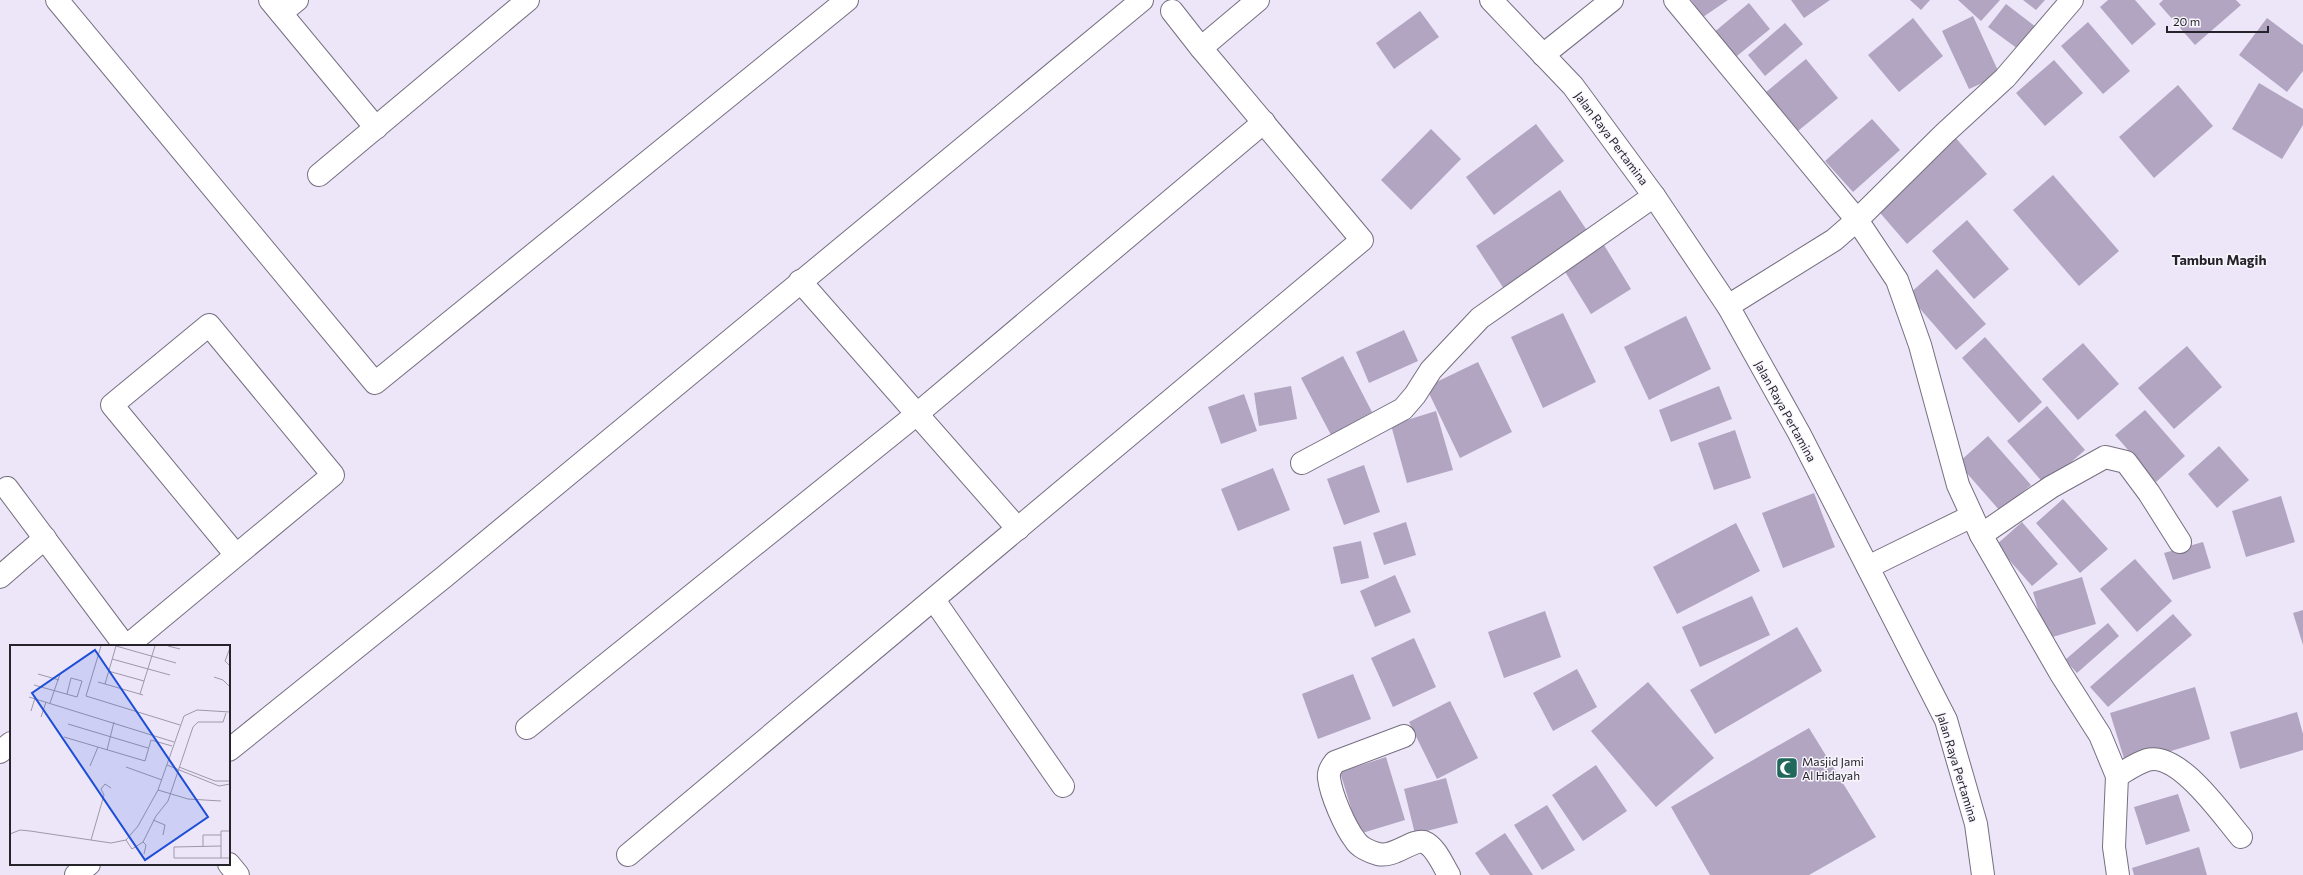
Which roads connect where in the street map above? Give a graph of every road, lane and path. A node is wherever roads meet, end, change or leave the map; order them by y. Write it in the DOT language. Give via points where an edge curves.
graph roads {
  1 [pos="57,0"];
  2 [pos="528,0"];
  3 [pos="847,0"];
  4 [pos="1142,0"];
  5 [pos="1258,0"];
  6 [pos="1491,0"];
  7 [pos="1612,0"];
  8 [pos="1676,0"];
  9 [pos="2072,0"];
  10 [pos="283,4"];
  11 [pos="1173,4"];
  12 [pos="1201,48"];
  13 [pos="1544,55"];
  14 [pos="1264,122"];
  15 [pos="376,128"];
  16 [pos="319,175"];
  17 [pos="1654,196"];
  18 [pos="1858,220"];
  19 [pos="800,282"];
  20 [pos="1728,306"];
  21 [pos="917,414"];
  22 [pos="1302,463"];
  23 [pos="7,488"];
  24 [pos="1962,520"];
  25 [pos="1018,529"];
  26 [pos="1981,536"];
  27 [pos="44,538"];
  28 [pos="2180,542"];
  29 [pos="236,555"];
  30 [pos="1868,567"];
  31 [pos="0,577"];
  32 [pos="934,600"];
  33 [pos="125,645"];
  34 [pos="127,645"];
  35 [pos="527,728"];
  36 [pos="1404,736"];
  37 [pos="10,744"];
  38 [pos="230,749"];
  39 [pos="0,752"];
  40 [pos="2117,776"];
  41 [pos="1063,786"];
  42 [pos="2241,837"];
  43 [pos="628,855"];
  44 [pos="88,865"];
  45 [pos="230,865"];
  46 [pos="76,875"];
  47 [pos="238,875"];
  48 [pos="1449,875"];
  49 [pos="1983,875"];
  50 [pos="2118,875"];
  1 -- 3 [label="street" via="375,384"];
  2 -- 15 [label="street"];
  4 -- 19 [label="street"];
  5 -- 12 [label="street"];
  6 -- 13 [label="street, Jalan Raya Pertamina"];
  7 -- 13 [label="street"];
  8 -- 18 [label="street"];
  9 -- 18 [label="street" via="2005,78 1945,133"];
  10 -- 15 [label="street"];
  11 -- 12 [label="street"];
  12 -- 14 [label="street"];
  13 -- 17 [label="street, Jalan Raya Pertamina" via="1573,86"];
  14 -- 21 [label="street"];
  14 -- 25 [label="street" via="1362,240"];
  15 -- 16 [label="street"];
  17 -- 20 [label="street, Jalan Raya Pertamina"];
  17 -- 22 [label="street" via="1480,318 1431,370 1416,395 1403,409"];
  18 -- 20 [label="street" via="1834,240"];
  18 -- 24 [label="street" via="1897,280 1920,345 1958,485"];
  19 -- 21 [label="street"];
  19 -- 38 [label="street" via="444,577"];
  20 -- 30 [label="street, Jalan Raya Pertamina" via="1800,433"];
  21 -- 25 [label="street"];
  21 -- 35 [label="street"];
  23 -- 27 [label="street"];
  24 -- 26 [label="street"];
  24 -- 30 [label="street"];
  25 -- 32 [label="street"];
  26 -- 28 [label="street" via="2051,487 2105,457 2126,462"];
  26 -- 40 [label="street" via="2061,674 2100,735"];
  27 -- 31 [label="street"];
  27 -- 33 [label="street"];
  29 -- 29 [label="street" via="112,406 209,325 333,475"];
  29 -- 34 [label="street"];
  30 -- 49 [label="street, Jalan Raya Pertamina" via="1946,720 1976,824"];
  32 -- 41 [label="street"];
  32 -- 43 [label="street"];
  36 -- 48 [label="street" via="1335,762 1330,768 1329,778 1340,812 1355,841 1367,850 1379,855 1395,853 1419,841 1424,842 1431,846"];
  37 -- 39 [label="street"];
  40 -- 42 [label="street" via="2148,760 2162,760 2173,765 2185,773"];
  40 -- 50 [label="street" via="2114,847"];
  44 -- 46 [label="street"];
  45 -- 47 [label="street"];
}
